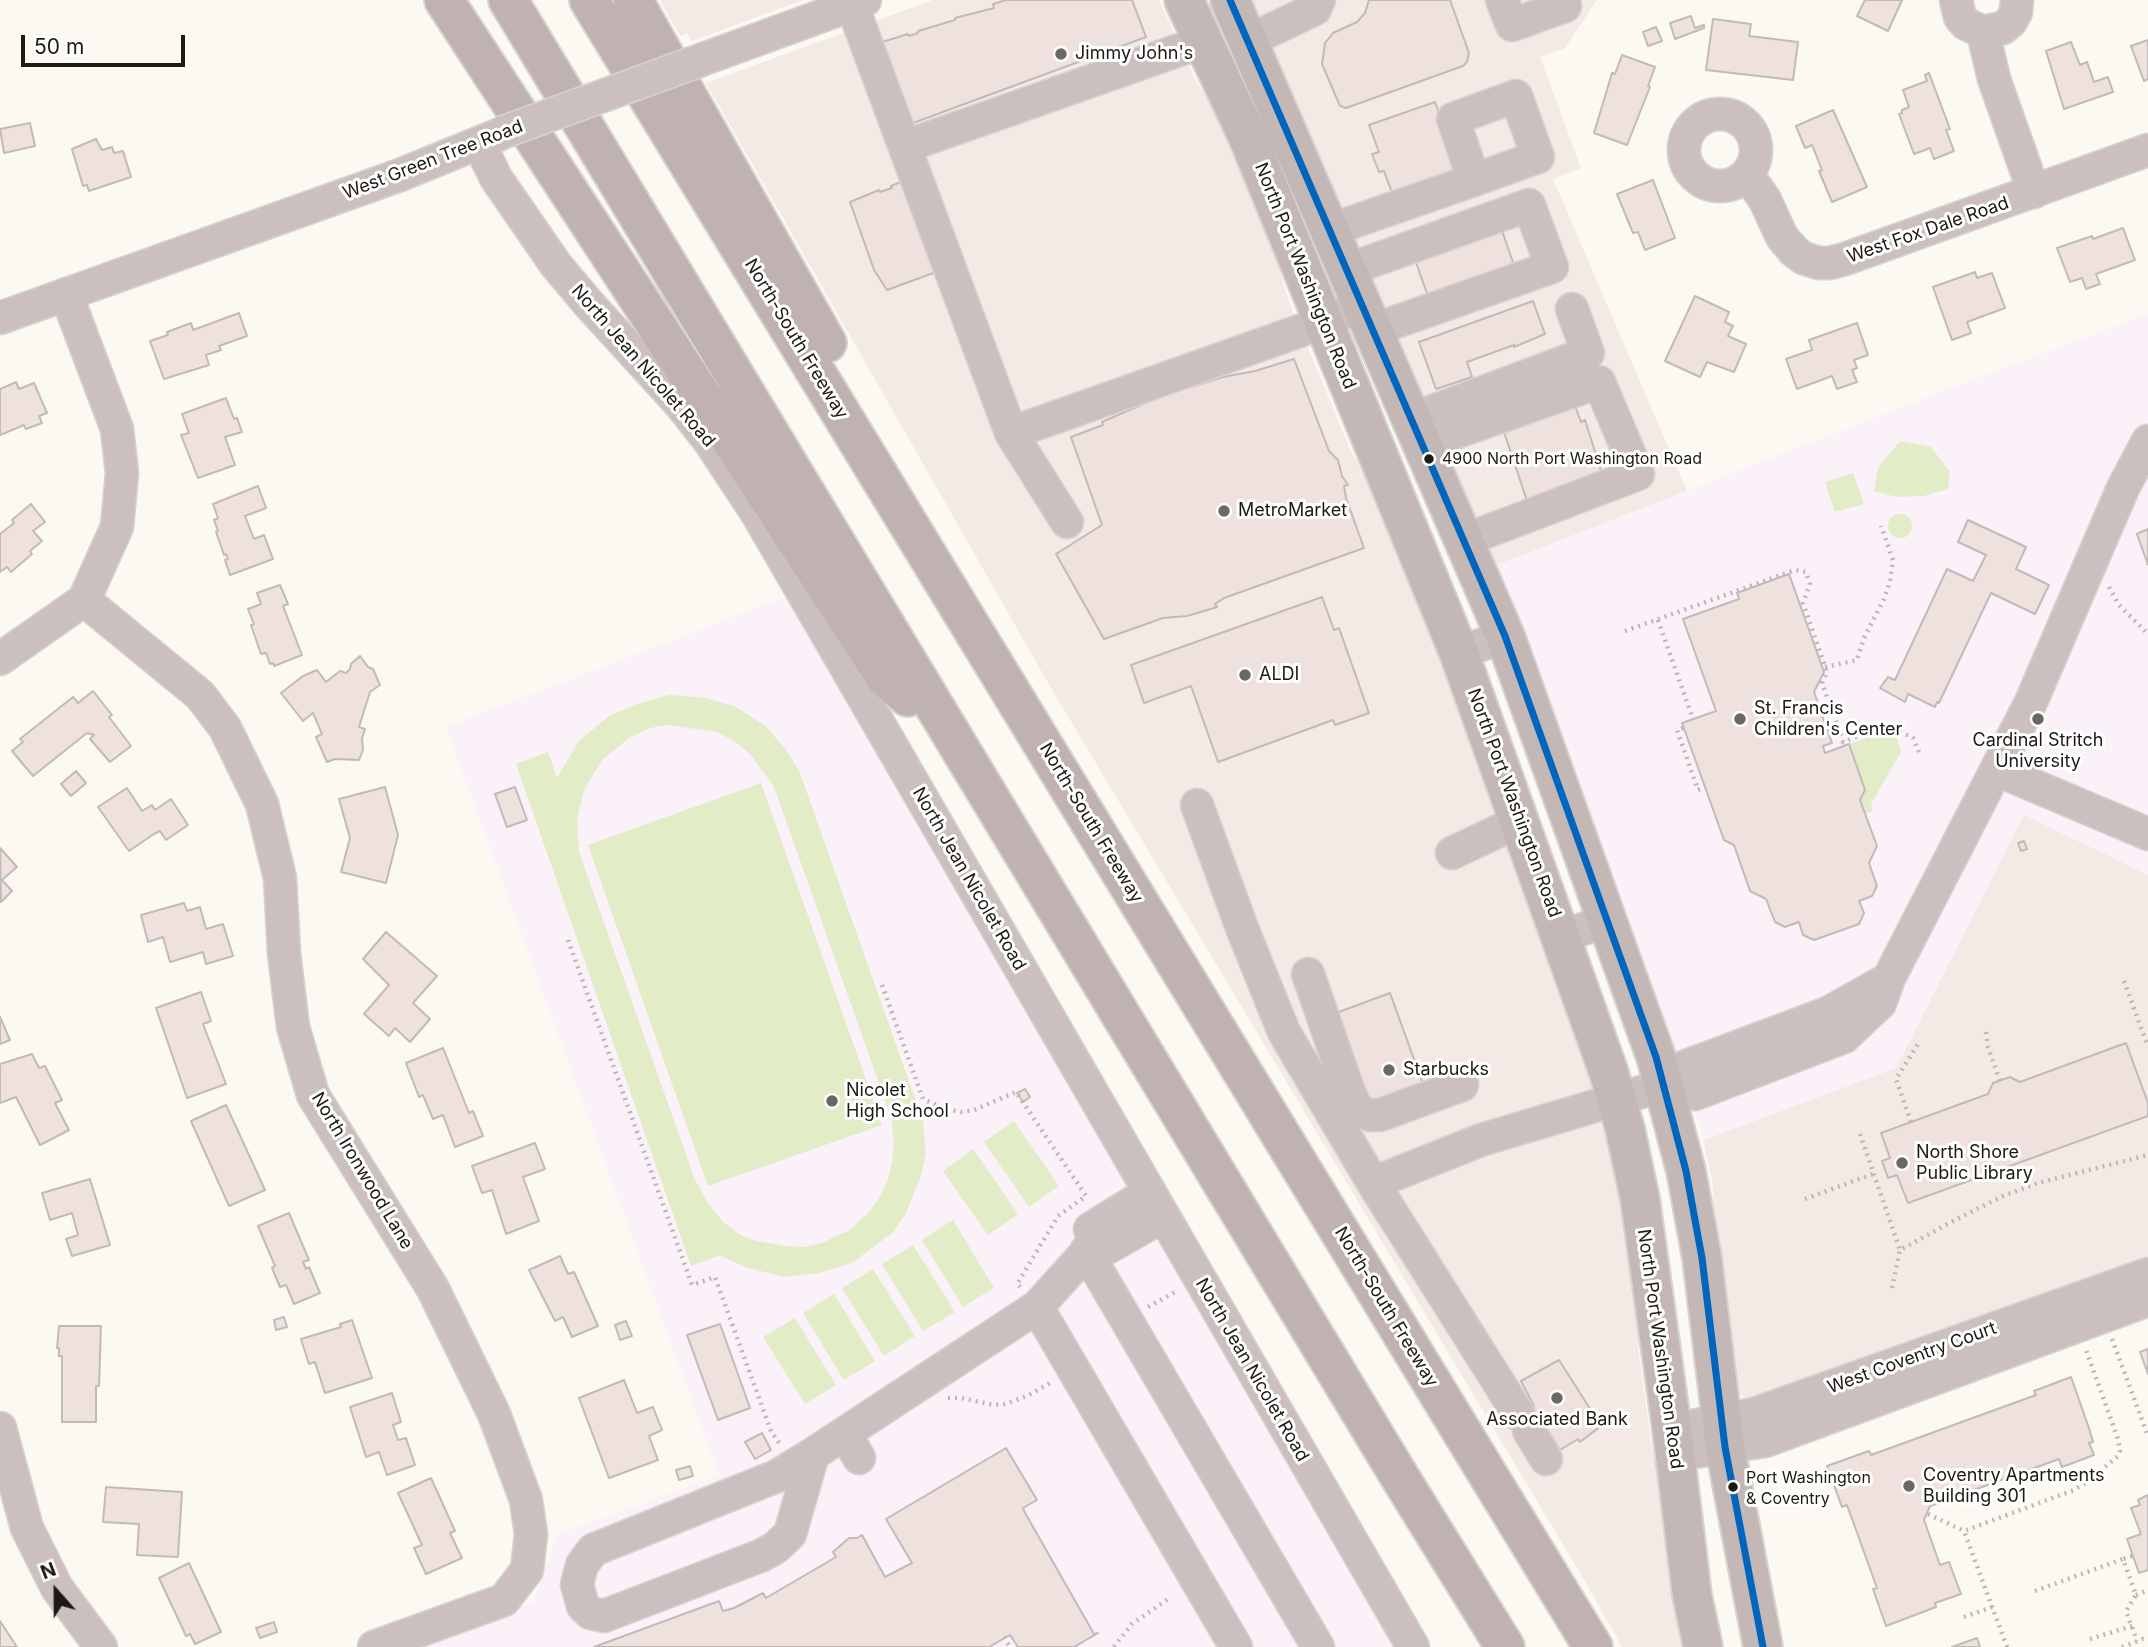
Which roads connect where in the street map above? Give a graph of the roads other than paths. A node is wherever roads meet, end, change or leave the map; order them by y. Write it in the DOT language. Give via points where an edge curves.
graph roads {
  1 [pos="444,0"];
  2 [pos="508,0"];
  3 [pos="589,0"];
  4 [pos="633,0"];
  5 [pos="1184,0"];
  6 [pos="1230,0"];
  7 [pos="1319,0"];
  8 [pos="1502,0"];
  9 [pos="1563,0"];
  10 [pos="1956,0"];
  11 [pos="2017,0"];
  12 [pos="859,3"];
  13 [pos="1983,32"];
  14 [pos="1248,41"];
  15 [pos="1202,42"];
  16 [pos="490,138"];
  17 [pos="906,146"];
  18 [pos="2148,150"];
  19 [pos="1747,174"];
  20 [pos="1474,180"];
  21 [pos="2034,192"];
  22 [pos="1330,230"];
  23 [pos="1347,270"];
  24 [pos="66,294"];
  25 [pos="1572,309"];
  26 [pos="0,318"];
  27 [pos="1368,318"];
  28 [pos="1325,322"];
  29 [pos="1418,432"];
  30 [pos="1011,433"];
  31 [pos="2148,441"];
  32 [pos="1067,522"];
  33 [pos="1465,540"];
  34 [pos="84,600"];
  35 [pos="957,604"];
  36 [pos="1505,636"];
  37 [pos="1459,653"];
  38 [pos="0,659"];
  39 [pos="950,734"];
  40 [pos="1997,770"];
  41 [pos="1197,804"];
  42 [pos="1520,821"];
  43 [pos="2148,834"];
  44 [pos="1452,853"];
  45 [pos="1608,919"];
  46 [pos="1561,937"];
  47 [pos="1308,974"];
  48 [pos="1462,1085"];
  49 [pos="1665,1085"];
  50 [pos="1617,1099"];
  51 [pos="1373,1184"];
  52 [pos="1157,1204"];
  53 [pos="1090,1248"];
  54 [pos="2148,1274"];
  55 [pos="2148,1300"];
  56 [pos="1037,1307"];
  57 [pos="0,1428"];
  58 [pos="1724,1433"];
  59 [pos="1673,1442"];
  60 [pos="1546,1459"];
  61 [pos="803,1460"];
  62 [pos="101,1647"];
  63 [pos="374,1647"];
  64 [pos="1236,1647"];
  65 [pos="1318,1647"];
  66 [pos="1413,1647"];
  67 [pos="1504,1647"];
  68 [pos="1593,1647"];
  69 [pos="1703,1647"];
  70 [pos="1763,1647"];
  1 -- 39 [label="highway" via="886,678"];
  2 -- 39 [label="highway"];
  3 -- 35 [label="highway, North-South Freeway"];
  4 -- 35 [label="highway" via="914,495"];
  5 -- 15 [label="main road, North Port Washington Road"];
  6 -- 14 [label="main road"];
  7 -- 14 [label="street" via="1315,9"];
  8 -- 9 [label="street" via="1512,25 1565,6"];
  10 -- 13 [label="street" via="1960,17"];
  11 -- 13 [label="street" via="2011,21 1993,32"];
  12 -- 16 [label="street, West Green Tree Road, bridge"];
  12 -- 17 [label="street"];
  13 -- 21 [label="street" via="1994,79"];
  14 -- 22 [label="main road"];
  15 -- 17 [label="street"];
  15 -- 28 [label="main road, North Port Washington Road" via="1248,137"];
  16 -- 24 [label="street, West Green Tree Road" via="400,175"];
  16 -- 52 [label="street, North Jean Nicolet Road" via="496,178 556,265 681,405 744,493"];
  17 -- 30 [label="street"];
  18 -- 21 [label="street, West Fox Dale Road"];
  19 -- 21 [label="street, West Fox Dale Road" via="1782,237 1803,258 1819,263 1844,260"];
  20 -- 22 [label="street"];
  22 -- 23 [label="main road"];
  23 -- 27 [label="main road"];
  23 -- 27 [label="street" via="1529,205 1552,267"];
  24 -- 26 [label="street, West Green Tree Road"];
  24 -- 34 [label="street" via="117,429 122,473 117,527"];
  25 -- 29 [label="street" via="1588,353"];
  27 -- 28 [label="street"];
  27 -- 29 [label="main road"];
  28 -- 30 [label="street"];
  28 -- 37 [label="main road, North Port Washington Road"];
  29 -- 33 [label="main road"];
  29 -- 33 [label="street" via="1599,382 1638,474"];
  30 -- 32 [label="street"];
  31 -- 40 [label="street"];
  33 -- 36 [label="main road"];
  34 -- 38 [label="street"];
  34 -- 63 [label="street, North Ironwood Lane" via="200,695 236,750 262,804 280,878 293,1027 313,1095 433,1289 494,1414 526,1500 531,1534 527,1570 504,1600"];
  35 -- 68 [label="highway, North-South Freeway"];
  36 -- 37 [label="street"];
  36 -- 45 [label="main road"];
  37 -- 42 [label="main road, North Port Washington Road"];
  39 -- 67 [label="highway"];
  40 -- 43 [label="street"];
  40 -- 49 [label="street" via="1880,1003 1844,1037 1695,1094"];
  41 -- 51 [label="street" via="1284,1032"];
  42 -- 44 [label="street"];
  42 -- 46 [label="main road, North Port Washington Road"];
  45 -- 46 [label="street"];
  45 -- 49 [label="main road"];
  46 -- 50 [label="main road, North Port Washington Road"];
  47 -- 48 [label="street" via="1360,1111 1380,1115"];
  49 -- 50 [label="street"];
  49 -- 58 [label="main road" via="1702,1258"];
  50 -- 51 [label="street" via="1481,1140"];
  50 -- 59 [label="main road, North Port Washington Road" via="1640,1199"];
  51 -- 60 [label="street"];
  52 -- 53 [label="street" via="1107,1248"];
  52 -- 66 [label="street, North Jean Nicolet Road"];
  53 -- 56 [label="street"];
  53 -- 65 [label="street" via="1126,1320"];
  54 -- 58 [label="street, West Coventry Court" via="1754,1414"];
  55 -- 58 [label="street, West Coventry Court" via="1765,1441"];
  56 -- 61 [label="street" via="852,1446"];
  56 -- 64 [label="street"];
  57 -- 62 [label="street" via="27,1528 57,1588"];
  58 -- 59 [label="street, West Coventry Court"];
  58 -- 70 [label="main road"];
  59 -- 69 [label="main road, North Port Washington Road"];
  61 -- 61 [label="street" via="777,1476 593,1550 582,1565 577,1585 583,1606 604,1616 775,1548 790,1534"];
}
